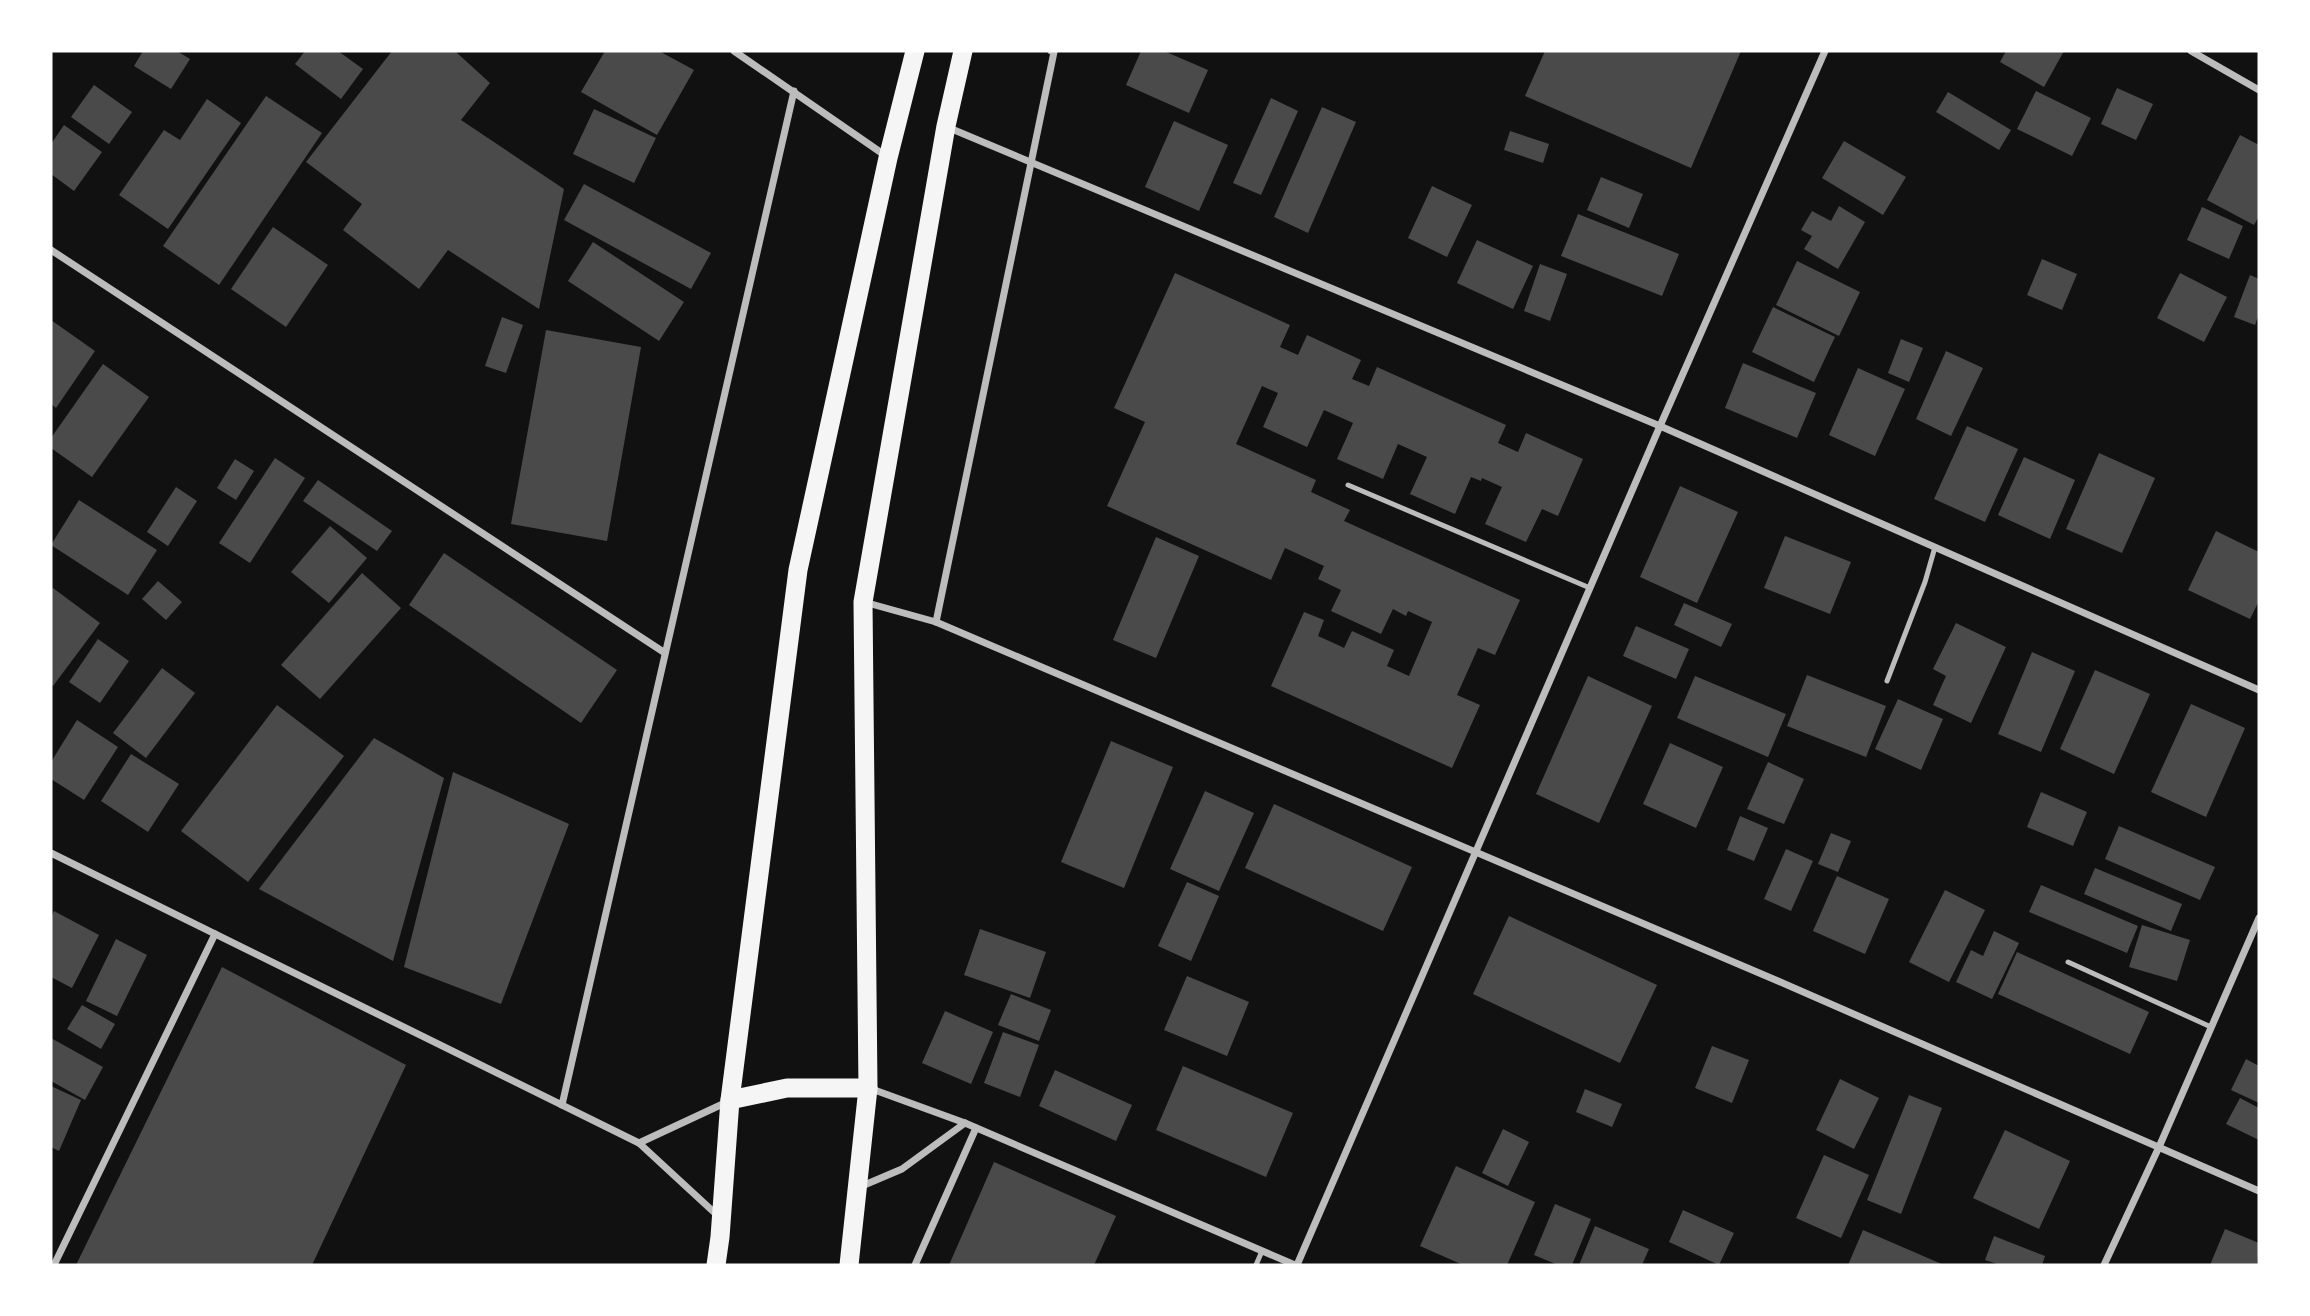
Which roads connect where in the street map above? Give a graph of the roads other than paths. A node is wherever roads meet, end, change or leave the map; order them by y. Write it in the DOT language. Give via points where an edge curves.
graph roads {
  1 [pos="734,51"];
  2 [pos="915,51"];
  3 [pos="963,51"];
  4 [pos="1051,51"];
  5 [pos="1825,51"];
  6 [pos="2191,51"];
  7 [pos="2259,90"];
  8 [pos="794,91"];
  9 [pos="946,127"];
  10 [pos="888,158"];
  11 [pos="1031,163"];
  12 [pos="51,250"];
  13 [pos="1660,426"];
  14 [pos="1348,485"];
  15 [pos="1935,547"];
  16 [pos="1590,588"];
  17 [pos="863,602"];
  18 [pos="936,622"];
  19 [pos="665,653"];
  20 [pos="1886,681"];
  21 [pos="2259,690"];
  22 [pos="1476,852"];
  23 [pos="51,853"];
  24 [pos="2259,918"];
  25 [pos="215,934"];
  26 [pos="2068,962"];
  27 [pos="2211,1027"];
  28 [pos="868,1088"];
  29 [pos="730,1100"];
  30 [pos="562,1105"];
  31 [pos="965,1123"];
  32 [pos="976,1128"];
  33 [pos="639,1143"];
  34 [pos="2159,1147"];
  35 [pos="857,1188"];
  36 [pos="2259,1191"];
  37 [pos="720,1237"];
  38 [pos="1262,1251"];
  39 [pos="54,1265"];
  40 [pos="716,1265"];
  41 [pos="849,1265"];
  42 [pos="915,1265"];
  43 [pos="1256,1265"];
  44 [pos="1296,1265"];
  45 [pos="2104,1265"];
  1 -- 8 [label="street"];
  2 -- 10 [label="highway"];
  3 -- 9 [label="highway"];
  4 -- 11 [label="street"];
  5 -- 13 [label="street"];
  6 -- 7 [label="street"];
  8 -- 10 [label="street"];
  8 -- 19 [label="street"];
  9 -- 11 [label="street"];
  9 -- 17 [label="highway"];
  10 -- 29 [label="highway" via="799,570"];
  11 -- 13 [label="street"];
  11 -- 18 [label="street"];
  12 -- 19 [label="street"];
  13 -- 15 [label="street"];
  13 -- 16 [label="street"];
  14 -- 16 [label="lane"];
  15 -- 20 [label="lane"];
  15 -- 21 [label="street"];
  16 -- 22 [label="street"];
  17 -- 18 [label="street"];
  17 -- 28 [label="highway"];
  18 -- 22 [label="street"];
  19 -- 30 [label="street"];
  22 -- 34 [label="street"];
  22 -- 44 [label="street"];
  23 -- 25 [label="street"];
  24 -- 27 [label="street"];
  25 -- 30 [label="street"];
  25 -- 39 [label="street"];
  26 -- 27 [label="lane"];
  27 -- 34 [label="street"];
  28 -- 29 [label="highway" via="787,1088"];
  28 -- 31 [label="street"];
  28 -- 35 [label="highway"];
  29 -- 33 [label="street"];
  29 -- 37 [label="highway"];
  30 -- 33 [label="street"];
  31 -- 32 [label="street"];
  31 -- 35 [label="street" via="902,1169"];
  32 -- 38 [label="street"];
  32 -- 42 [label="street"];
  33 -- 37 [label="street" via="717,1214"];
  34 -- 36 [label="street"];
  34 -- 45 [label="street"];
  35 -- 41 [label="highway"];
  37 -- 40 [label="highway"];
  38 -- 43 [label="lane"];
  38 -- 44 [label="street"];
}
